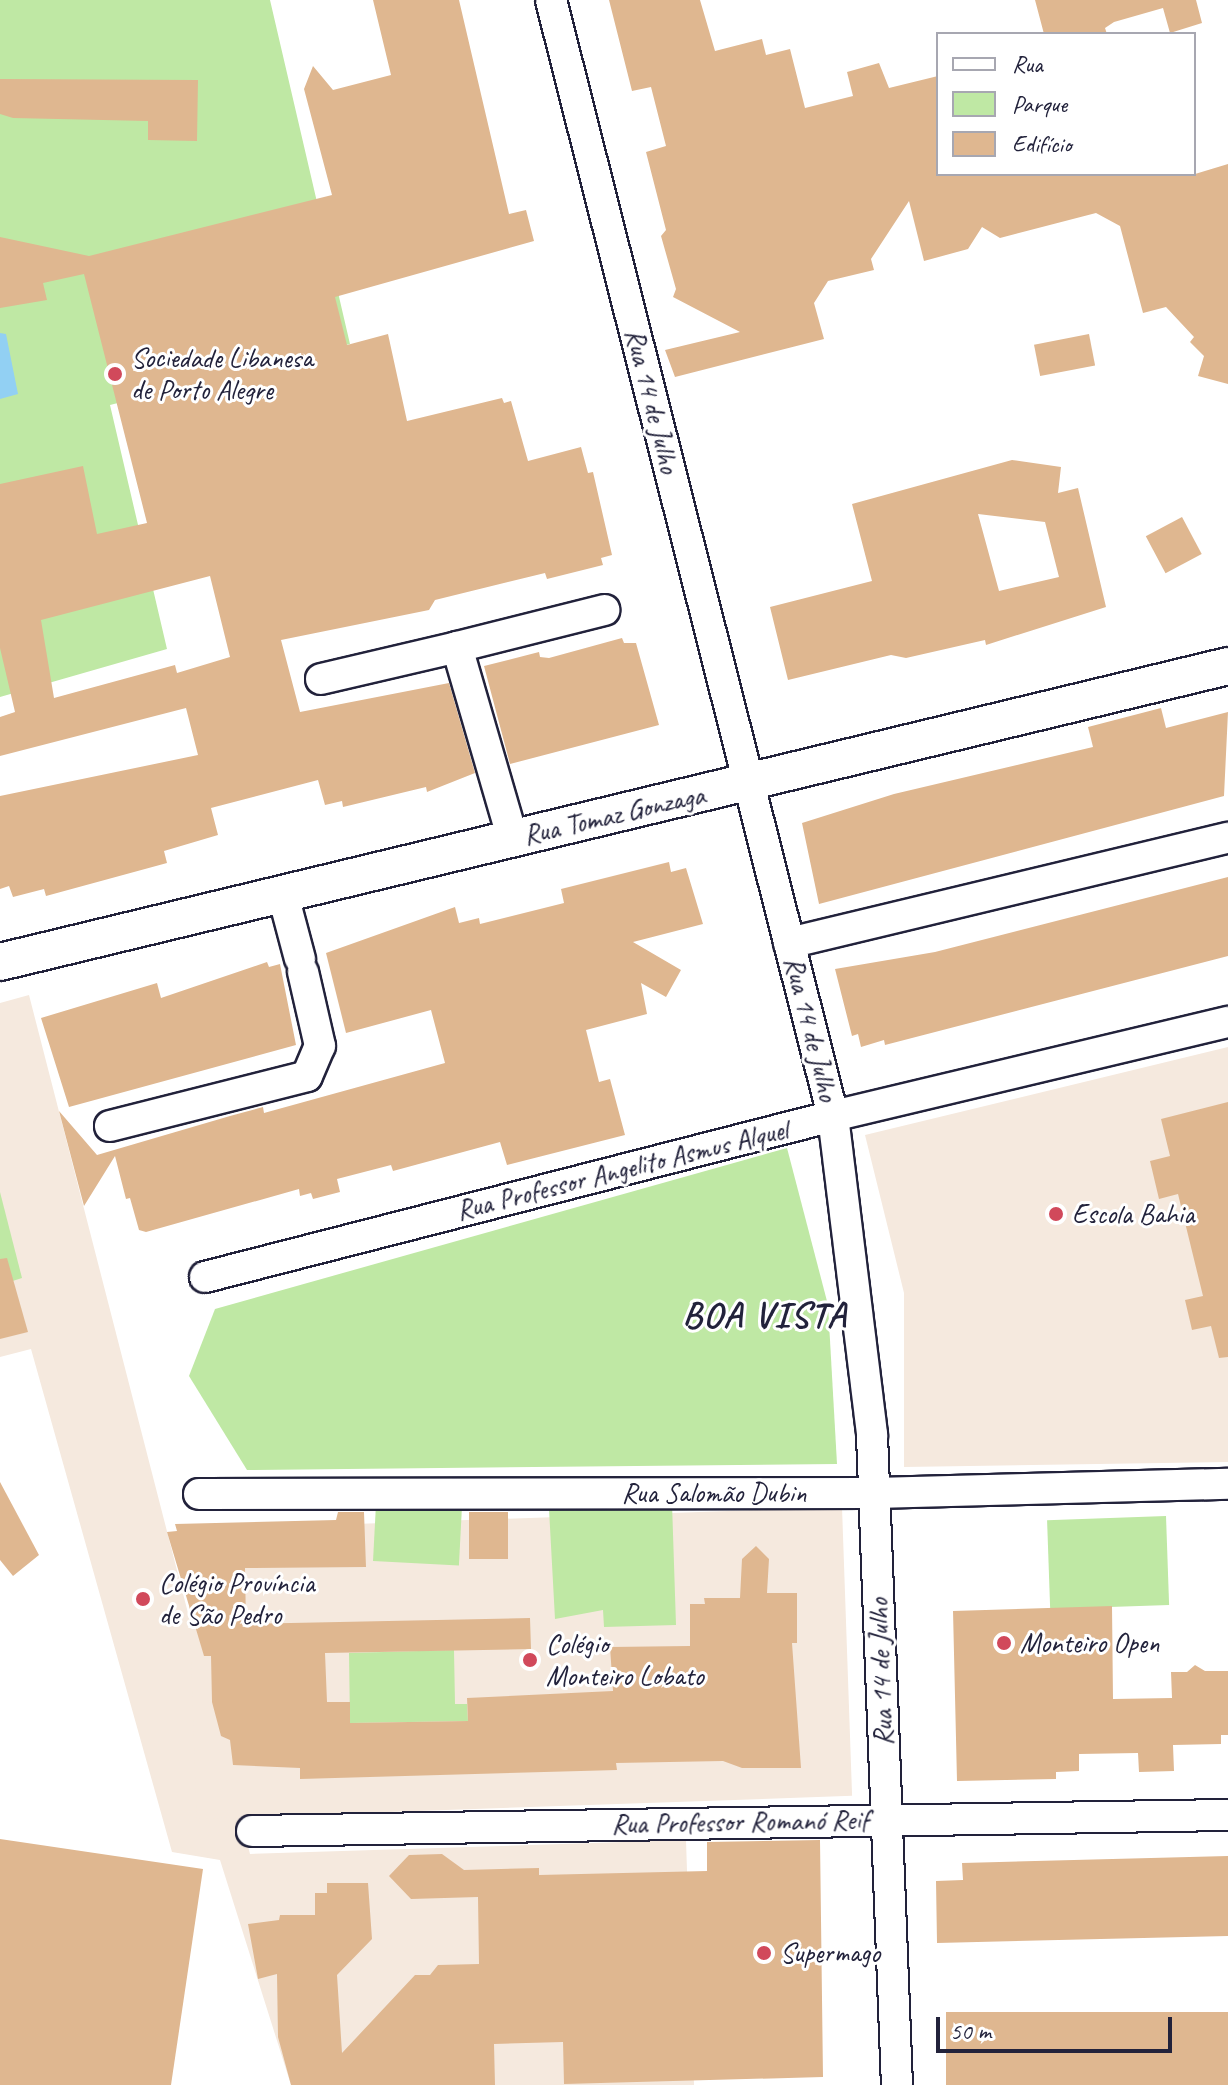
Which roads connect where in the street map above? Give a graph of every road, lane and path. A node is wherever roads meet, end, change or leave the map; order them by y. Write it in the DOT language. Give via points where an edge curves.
graph roads {
  1 [pos="551,0"];
  2 [pos="604,610"];
  3 [pos="457,647"];
  4 [pos="1228,666"];
  5 [pos="321,679"];
  6 [pos="749,783"];
  7 [pos="1228,838"];
  8 [pos="513,840"];
  9 [pos="283,895"];
  10 [pos="789,943"];
  11 [pos="0,962"];
  12 [pos="1228,1022"];
  13 [pos="833,1116"];
  14 [pos="110,1126"];
  15 [pos="205,1277"];
  16 [pos="1228,1484"];
  17 [pos="875,1493"];
  18 [pos="199,1494"];
  19 [pos="1228,1815"];
  20 [pos="886,1819"];
  21 [pos="252,1831"];
  22 [pos="897,2085"];
  1 -- 6 [label="street, Rua 14 de Julho"];
  2 -- 3 [label="street"];
  3 -- 5 [label="street"];
  3 -- 8 [label="street"];
  4 -- 6 [label="street, Rua Tomaz Gonzaga"];
  6 -- 8 [label="street, Rua Tomaz Gonzaga"];
  6 -- 10 [label="street, Rua 14 de Julho"];
  7 -- 10 [label="street"];
  8 -- 9 [label="street, Rua Tomaz Gonzaga"];
  9 -- 11 [label="street, Rua Tomaz Gonzaga"];
  9 -- 14 [label="street" via="320,1046 307,1076"];
  10 -- 13 [label="street, Rua 14 de Julho"];
  12 -- 13 [label="street, Rua Professor Angelito Asmus Alquel"];
  13 -- 15 [label="street, Rua Professor Angelito Asmus Alquel"];
  13 -- 17 [label="street, Rua 14 de Julho"];
  16 -- 17 [label="street, Rua Salomão Dubin"];
  17 -- 18 [label="street, Rua Salomão Dubin"];
  17 -- 20 [label="street, Rua 14 de Julho"];
  19 -- 20 [label="street, Rua Professor Romanó Reif"];
  20 -- 21 [label="street, Rua Professor Romanó Reif"];
  20 -- 22 [label="street, Rua 14 de Julho"];
}
